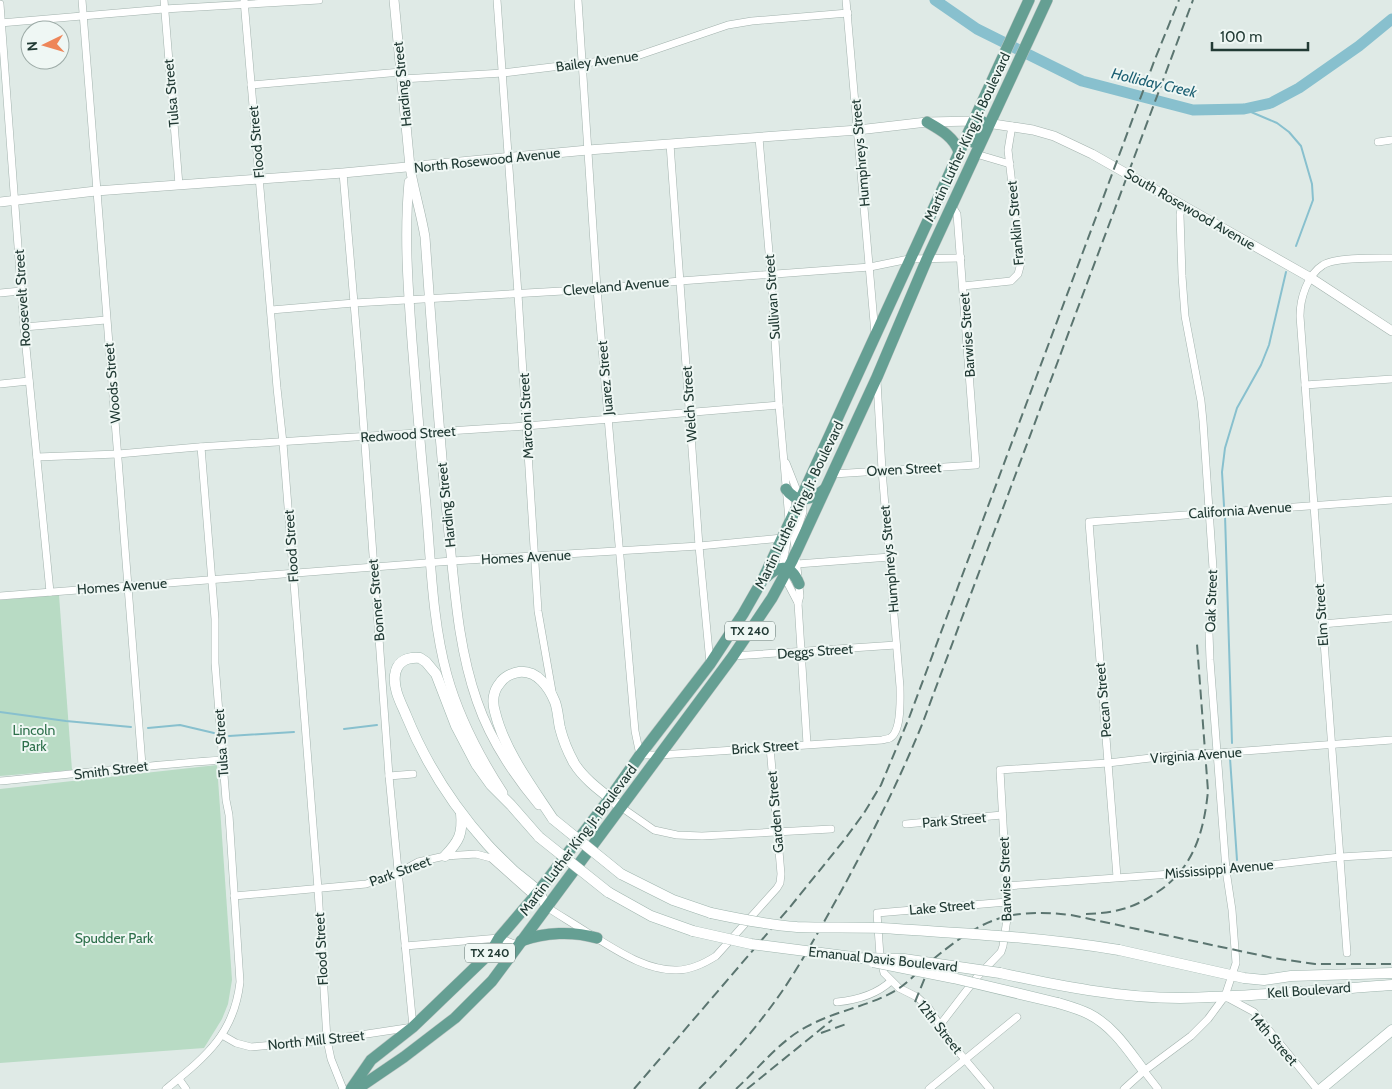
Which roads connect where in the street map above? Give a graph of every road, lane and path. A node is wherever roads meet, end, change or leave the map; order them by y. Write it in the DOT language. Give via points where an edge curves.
graph roads {
  1 [pos="82,0"];
  2 [pos="164,0"];
  3 [pos="319,0"];
  4 [pos="394,0"];
  5 [pos="497,0"];
  6 [pos="578,0"];
  7 [pos="846,0"];
  8 [pos="1029,0"];
  9 [pos="1047,0"];
  10 [pos="245,3"];
  11 [pos="0,4"];
  12 [pos="164,9"];
  13 [pos="848,13"];
  14 [pos="83,16"];
  15 [pos="1,23"];
  16 [pos="583,64"];
  17 [pos="503,73"];
  18 [pos="401,76"];
  19 [pos="251,85"];
  20 [pos="927,122"];
  21 [pos="982,122"];
  22 [pos="1012,126"];
  23 [pos="858,130"];
  24 [pos="759,138"];
  25 [pos="1392,140"];
  26 [pos="1378,142"];
  27 [pos="670,144"];
  28 [pos="588,150"];
  29 [pos="959,152"];
  30 [pos="976,154"];
  31 [pos="507,157"];
  32 [pos="1010,164"];
  33 [pos="410,167"];
  34 [pos="343,173"];
  35 [pos="260,179"];
  36 [pos="178,185"];
  37 [pos="96,191"];
  38 [pos="15,200"];
  39 [pos="0,202"];
  40 [pos="954,204"];
  41 [pos="1182,204"];
  42 [pos="960,258"];
  43 [pos="1392,258"];
  44 [pos="909,259"];
  45 [pos="927,259"];
  46 [pos="870,267"];
  47 [pos="771,275"];
  48 [pos="1311,278"];
  49 [pos="680,280"];
  50 [pos="963,286"];
  51 [pos="597,289"];
  52 [pos="21,291"];
  53 [pos="0,292"];
  54 [pos="518,294"];
  55 [pos="430,299"];
  56 [pos="409,300"];
  57 [pos="354,302"];
  58 [pos="271,310"];
  59 [pos="106,320"];
  60 [pos="24,327"];
  61 [pos="1392,331"];
  62 [pos="875,336"];
  63 [pos="877,377"];
  64 [pos="1392,379"];
  65 [pos="28,382"];
  66 [pos="0,384"];
  67 [pos="1305,385"];
  68 [pos="779,405"];
  69 [pos="690,412"];
  70 [pos="608,419"];
  71 [pos="526,426"];
  72 [pos="439,432"];
  73 [pos="420,433"];
  74 [pos="364,437"];
  75 [pos="283,443"];
  76 [pos="201,447"];
  77 [pos="118,454"];
  78 [pos="37,457"];
  79 [pos="784,457"];
  80 [pos="976,465"];
  81 [pos="882,470"];
  82 [pos="833,474"];
  83 [pos="826,488"];
  84 [pos="786,489"];
  85 [pos="800,500"];
  86 [pos="1392,500"];
  87 [pos="1314,505"];
  88 [pos="1209,512"];
  89 [pos="1089,522"];
  90 [pos="789,523"];
  91 [pos="782,538"];
  92 [pos="700,546"];
  93 [pos="620,552"];
  94 [pos="535,557"];
  95 [pos="890,557"];
  96 [pos="452,561"];
  97 [pos="432,563"];
  98 [pos="789,566"];
  99 [pos="374,567"];
  100 [pos="293,574"];
  101 [pos="211,580"];
  102 [pos="763,580"];
  103 [pos="799,584"];
  104 [pos="127,586"];
  105 [pos="50,592"];
  106 [pos="0,596"];
  107 [pos="798,603"];
  108 [pos="1392,618"];
  109 [pos="1322,624"];
  110 [pos="896,645"];
  111 [pos="801,653"];
  112 [pos="733,656"];
  113 [pos="710,664"];
  114 [pos="555,702"];
  115 [pos="891,738"];
  116 [pos="1392,740"];
  117 [pos="807,744"];
  118 [pos="1332,744"];
  119 [pos="770,746"];
  120 [pos="1217,753"];
  121 [pos="640,755"];
  122 [pos="660,755"];
  123 [pos="223,760"];
  124 [pos="1108,763"];
  125 [pos="142,765"];
  126 [pos="1000,770"];
  127 [pos="413,774"];
  128 [pos="390,776"];
  129 [pos="0,781"];
  130 [pos="610,798"];
  131 [pos="511,805"];
  132 [pos="622,807"];
  133 [pos="461,812"];
  134 [pos="1002,816"];
  135 [pos="553,819"];
  136 [pos="906,824"];
  137 [pos="831,829"];
  138 [pos="777,831"];
  139 [pos="1392,854"];
  140 [pos="445,856"];
  141 [pos="1340,858"];
  142 [pos="1226,870"];
  143 [pos="398,873"];
  144 [pos="1118,877"];
  145 [pos="1006,886"];
  146 [pos="318,889"];
  147 [pos="536,894"];
  148 [pos="234,896"];
  149 [pos="1007,902"];
  150 [pos="547,907"];
  151 [pos="500,938"];
  152 [pos="597,938"];
  153 [pos="519,943"];
  154 [pos="405,946"];
  155 [pos="1347,953"];
  156 [pos="860,958"];
  157 [pos="1392,972"];
  158 [pos="1232,975"];
  159 [pos="891,981"];
  160 [pos="1392,985"];
  161 [pos="1226,996"];
  162 [pos="837,1002"];
  163 [pos="1017,1017"];
  164 [pos="940,1025"];
  165 [pos="413,1027"];
  166 [pos="1392,1030"];
  167 [pos="222,1035"];
  168 [pos="327,1040"];
  169 [pos="965,1059"];
  170 [pos="1144,1071"];
  171 [pos="178,1079"];
  172 [pos="166,1089"];
  173 [pos="186,1089"];
  174 [pos="343,1089"];
  175 [pos="351,1089"];
  176 [pos="357,1089"];
  177 [pos="928,1089"];
  178 [pos="990,1089"];
  179 [pos="1124,1089"];
  180 [pos="1158,1089"];
  181 [pos="1317,1089"];
  182 [pos="1321,1089"];
  1 -- 14 [label="street, Woods Street"];
  2 -- 12 [label="street, Tulsa Street"];
  3 -- 10 [label="street"];
  4 -- 18 [label="street, Harding Street"];
  5 -- 17 [label="street, Marconi Street"];
  6 -- 16 [label="street, Juarez Street"];
  7 -- 13 [label="street, Humphreys Street"];
  8 -- 21 [label="main road, Martin Luther King Jr. Boulevard / TX 240" via="994,78"];
  9 -- 21 [label="main road, Martin Luther King Jr. Boulevard / TX 240" via="1009,83"];
  10 -- 12 [label="street"];
  10 -- 19 [label="street, Flood Street"];
  11 -- 15 [label="street, Roosevelt Street"];
  12 -- 14 [label="street"];
  12 -- 36 [label="street, Tulsa Street"];
  13 -- 16 [label="street, Bailey Avenue" via="752,20 634,58"];
  13 -- 23 [label="street, Humphreys Street"];
  14 -- 15 [label="street"];
  14 -- 37 [label="street, Woods Street"];
  15 -- 38 [label="street, Roosevelt Street"];
  16 -- 17 [label="street, Bailey Avenue"];
  16 -- 28 [label="street, Juarez Street"];
  17 -- 18 [label="street, Bailey Avenue"];
  17 -- 31 [label="street, Marconi Street"];
  18 -- 19 [label="street, Bailey Avenue"];
  18 -- 33 [label="street, Harding Street"];
  19 -- 35 [label="street, Flood Street"];
  20 -- 21 [label="street, North Rosewood Avenue"];
  20 -- 23 [label="street, North Rosewood Avenue"];
  20 -- 29 [label="main road" via="956,143"];
  21 -- 22 [label="street, South Rosewood Avenue"];
  21 -- 29 [label="main road, Martin Luther King Jr. Boulevard / TX 240"];
  21 -- 30 [label="main road, Martin Luther King Jr. Boulevard / TX 240"];
  21 -- 40 [label="main road" via="958,178"];
  22 -- 32 [label="street, Franklin Street" via="1008,150"];
  22 -- 41 [label="street, South Rosewood Avenue" via="1070,143"];
  23 -- 24 [label="street, North Rosewood Avenue"];
  23 -- 46 [label="street, Humphreys Street"];
  24 -- 27 [label="street, North Rosewood Avenue"];
  24 -- 47 [label="street, Sullivan Street"];
  25 -- 26 [label="street"];
  27 -- 28 [label="street, North Rosewood Avenue"];
  27 -- 49 [label="street, Welch Street"];
  28 -- 31 [label="street, North Rosewood Avenue"];
  28 -- 51 [label="street, Juarez Street"];
  29 -- 44 [label="main road, Martin Luther King Jr. Boulevard / TX 240"];
  30 -- 32 [label="street"];
  30 -- 40 [label="main road, Martin Luther King Jr. Boulevard / TX 240"];
  31 -- 33 [label="street, North Rosewood Avenue"];
  31 -- 54 [label="street, Marconi Street"];
  32 -- 50 [label="street, Franklin Street" via="1020,269 1013,280 1004,283"];
  33 -- 34 [label="street, North Rosewood Avenue"];
  33 -- 55 [label="street, Harding Street" via="425,237"];
  33 -- 56 [label="street, Harding Street" via="406,213"];
  34 -- 35 [label="street, North Rosewood Avenue"];
  34 -- 57 [label="street, Bonner Street"];
  35 -- 36 [label="street, North Rosewood Avenue"];
  35 -- 58 [label="street, Flood Street"];
  36 -- 37 [label="street, North Rosewood Avenue"];
  37 -- 38 [label="street, North Rosewood Avenue"];
  37 -- 59 [label="street, Woods Street"];
  38 -- 39 [label="street, North Rosewood Avenue"];
  38 -- 52 [label="street, Roosevelt Street"];
  40 -- 42 [label="street, Barwise Street"];
  40 -- 45 [label="main road, Martin Luther King Jr. Boulevard / TX 240"];
  41 -- 48 [label="street, South Rosewood Avenue"];
  41 -- 88 [label="street, Oak Street" via="1180,224 1185,316 1201,401"];
  42 -- 45 [label="street, Cleveland Avenue"];
  42 -- 50 [label="street, Barwise Street"];
  43 -- 48 [label="street" via="1330,262"];
  44 -- 45 [label="street, Cleveland Avenue"];
  44 -- 46 [label="street, Cleveland Avenue"];
  44 -- 62 [label="main road, Martin Luther King Jr. Boulevard / TX 240"];
  45 -- 63 [label="main road, Martin Luther King Jr. Boulevard / TX 240"];
  46 -- 47 [label="street, Cleveland Avenue"];
  46 -- 62 [label="street, Humphreys Street"];
  47 -- 49 [label="street, Cleveland Avenue"];
  47 -- 68 [label="street, Sullivan Street"];
  48 -- 61 [label="street, South Rosewood Avenue"];
  48 -- 67 [label="street, Elm Street" via="1300,303"];
  49 -- 51 [label="street, Cleveland Avenue"];
  49 -- 69 [label="street, Welch Street"];
  50 -- 80 [label="street, Barwise Street"];
  51 -- 54 [label="street, Cleveland Avenue"];
  51 -- 70 [label="street, Juarez Street"];
  52 -- 53 [label="street"];
  52 -- 60 [label="street, Roosevelt Street"];
  54 -- 55 [label="street, Cleveland Avenue"];
  54 -- 71 [label="street, Marconi Street"];
  55 -- 56 [label="street, Cleveland Avenue"];
  55 -- 72 [label="street, Harding Street"];
  56 -- 57 [label="street, Cleveland Avenue"];
  56 -- 73 [label="street, Harding Street"];
  57 -- 58 [label="street, Cleveland Avenue"];
  57 -- 74 [label="street, Bonner Street"];
  58 -- 75 [label="street, Flood Street"];
  59 -- 60 [label="street"];
  59 -- 77 [label="street, Woods Street"];
  60 -- 65 [label="street, Roosevelt Street"];
  62 -- 85 [label="main road, Martin Luther King Jr. Boulevard / TX 240"];
  63 -- 81 [label="street, Humphreys Street"];
  63 -- 82 [label="main road, Martin Luther King Jr. Boulevard / TX 240"];
  64 -- 67 [label="street"];
  65 -- 66 [label="street"];
  65 -- 78 [label="street, Roosevelt Street"];
  67 -- 87 [label="street, Elm Street"];
  68 -- 69 [label="street, Redwood Street"];
  68 -- 79 [label="street, Sullivan Street"];
  69 -- 70 [label="street, Redwood Street"];
  69 -- 92 [label="street, Welch Street"];
  70 -- 71 [label="street, Redwood Street"];
  70 -- 93 [label="street, Juarez Street"];
  71 -- 72 [label="street, Redwood Street"];
  71 -- 94 [label="street, Marconi Street"];
  72 -- 73 [label="street, Redwood Street"];
  72 -- 96 [label="street, Harding Street"];
  73 -- 74 [label="street, Redwood Street"];
  73 -- 97 [label="street, Harding Street"];
  74 -- 75 [label="street, Redwood Street"];
  74 -- 99 [label="street, Bonner Street"];
  75 -- 76 [label="street, Redwood Street"];
  75 -- 100 [label="street, Flood Street"];
  76 -- 77 [label="street, Redwood Street"];
  76 -- 101 [label="street, Tulsa Street"];
  77 -- 78 [label="street, Redwood Street"];
  77 -- 104 [label="street, Woods Street"];
  78 -- 105 [label="street, Roosevelt Street"];
  79 -- 84 [label="street, Sullivan Street"];
  79 -- 85 [label="street, Sullivan Street"];
  80 -- 81 [label="street, Owen Street"];
  81 -- 82 [label="street, Owen Street"];
  81 -- 95 [label="street, Humphreys Street"];
  82 -- 83 [label="main road, Martin Luther King Jr. Boulevard / TX 240"];
  83 -- 85 [label="main road" via="808,500"];
  83 -- 98 [label="main road, Martin Luther King Jr. Boulevard / TX 240"];
  84 -- 85 [label="main road"];
  84 -- 90 [label="street, Sullivan Street"];
  85 -- 90 [label="main road, Martin Luther King Jr. Boulevard / TX 240"];
  85 -- 98 [label="street, Sullivan Street" via="803,512"];
  86 -- 87 [label="street, California Avenue"];
  87 -- 88 [label="street, California Avenue"];
  87 -- 109 [label="street, Elm Street"];
  88 -- 89 [label="street, California Avenue"];
  88 -- 120 [label="street, Oak Street" via="1214,583 1210,648"];
  89 -- 124 [label="street, Pecan Street"];
  90 -- 91 [label="main road, Martin Luther King Jr. Boulevard / TX 240"];
  90 -- 98 [label="street, Sullivan Street"];
  91 -- 92 [label="street, Homes Avenue"];
  91 -- 102 [label="main road, Martin Luther King Jr. Boulevard / TX 240"];
  92 -- 93 [label="street, Homes Avenue"];
  92 -- 113 [label="street, Welch Street"];
  93 -- 94 [label="street, Homes Avenue"];
  93 -- 121 [label="street, Juarez Street" via="635,731"];
  94 -- 96 [label="street, Homes Avenue"];
  94 -- 114 [label="street, Marconi Street" via="538,612"];
  95 -- 98 [label="street"];
  95 -- 110 [label="street, Humphreys Street"];
  96 -- 97 [label="street, Homes Avenue"];
  96 -- 135 [label="street, Harding Street" via="459,634 477,702 515,774"];
  97 -- 99 [label="street, Homes Avenue"];
  97 -- 131 [label="street, Harding Street" via="441,650 455,700 481,759"];
  98 -- 102 [label="main road" via="774,569"];
  98 -- 103 [label="main road"];
  98 -- 107 [label="street"];
  98 -- 112 [label="main road, Martin Luther King Jr. Boulevard / TX 240"];
  99 -- 100 [label="street, Homes Avenue"];
  99 -- 128 [label="street, Bonner Street"];
  100 -- 101 [label="street, Homes Avenue"];
  100 -- 146 [label="street, Flood Street"];
  101 -- 104 [label="street, Homes Avenue"];
  101 -- 123 [label="street, Tulsa Street"];
  102 -- 113 [label="main road, Martin Luther King Jr. Boulevard / TX 240"];
  103 -- 107 [label="street"];
  104 -- 105 [label="street, Homes Avenue"];
  104 -- 125 [label="street, Woods Street"];
  105 -- 106 [label="street, Homes Avenue"];
  107 -- 111 [label="street"];
  108 -- 109 [label="street"];
  109 -- 118 [label="street, Elm Street"];
  110 -- 111 [label="street, Deggs Street"];
  110 -- 115 [label="street, Humphreys Street" via="900,710"];
  111 -- 112 [label="street, Deggs Street"];
  111 -- 117 [label="street"];
  112 -- 122 [label="main road, Martin Luther King Jr. Boulevard / TX 240"];
  113 -- 121 [label="main road, Martin Luther King Jr. Boulevard / TX 240"];
  114 -- 130 [label="main road, Marconi Street" via="560,728 575,765"];
  114 -- 135 [label="main road, Emanual Davis Boulevard" via="543,681 522,672 499,683 493,701 511,751"];
  115 -- 117 [label="street, Brick Street"];
  116 -- 118 [label="street, Virginia Avenue"];
  117 -- 119 [label="street, Brick Street"];
  118 -- 120 [label="street, Virginia Avenue"];
  118 -- 141 [label="street, Elm Street"];
  119 -- 122 [label="street, Brick Street"];
  119 -- 138 [label="street, Garden Street"];
  120 -- 124 [label="street, Virginia Avenue"];
  120 -- 142 [label="street, Oak Street"];
  121 -- 122 [label="street, Brick Street"];
  121 -- 130 [label="main road, Martin Luther King Jr. Boulevard / TX 240"];
  122 -- 132 [label="main road, Martin Luther King Jr. Boulevard / TX 240"];
  123 -- 125 [label="street, Smith Street"];
  123 -- 148 [label="street, Tulsa Street"];
  124 -- 126 [label="street, Virginia Avenue"];
  124 -- 144 [label="street, Pecan Street"];
  125 -- 129 [label="street, Smith Street"];
  126 -- 134 [label="street, Barwise Street"];
  127 -- 128 [label="street"];
  128 -- 143 [label="street, Bonner Street"];
  130 -- 132 [label="main road, Marconi Street"];
  130 -- 147 [label="main road, Martin Luther King Jr. Boulevard / TX 240"];
  131 -- 133 [label="main road" via="476,764 432,668 420,658 406,659 397,668 395,676 400,702 419,745"];
  131 -- 156 [label="main road, Emanual Davis Boulevard, bridge" via="539,837 608,892 651,916 693,931 751,944"];
  132 -- 138 [label="street" via="654,830 677,835"];
  132 -- 150 [label="main road, Martin Luther King Jr. Boulevard / TX 240"];
  133 -- 140 [label="main road" via="460,836"];
  133 -- 147 [label="main road"];
  134 -- 136 [label="street, Park Street"];
  134 -- 145 [label="street, Barwise Street"];
  135 -- 158 [label="main road, Emanual Davis Boulevard, bridge" via="620,874 645,888 711,913 796,927 885,929 1063,941"];
  137 -- 138 [label="street"];
  138 -- 152 [label="street, Garden Street" via="781,878 777,888 716,956 678,970 658,968"];
  139 -- 141 [label="street, Mississippi Avenue"];
  140 -- 143 [label="street, Park Street" via="418,862"];
  140 -- 147 [label="street, Park Street" via="476,854 491,858"];
  141 -- 142 [label="street, Mississippi Avenue"];
  141 -- 155 [label="street, Elm Street"];
  142 -- 144 [label="street, Mississippi Avenue"];
  142 -- 158 [label="street, Oak Street" via="1236,956"];
  143 -- 146 [label="street, Park Street" via="366,884"];
  143 -- 154 [label="street, Bonner Street"];
  144 -- 145 [label="street, Mississippi Avenue"];
  145 -- 149 [label="street, Barwise Street"];
  146 -- 148 [label="street, Park Street"];
  146 -- 168 [label="street, Flood Street"];
  147 -- 150 [label="main road"];
  147 -- 151 [label="main road, Martin Luther King Jr. Boulevard / TX 240"];
  148 -- 167 [label="street, Tulsa Street" via="239,987 235,1008"];
  149 -- 159 [label="street, Lake Street" via="877,913 880,956 884,973"];
  149 -- 164 [label="street, Barwise Street" via="1001,952"];
  150 -- 152 [label="street"];
  150 -- 153 [label="main road, Martin Luther King Jr. Boulevard / TX 240"];
  151 -- 153 [label="street"];
  151 -- 154 [label="street"];
  151 -- 165 [label="main road, Martin Luther King Jr. Boulevard / TX 240" via="491,952"];
  152 -- 153 [label="main road" via="563,934 533,936"];
  153 -- 176 [label="main road, Martin Luther King Jr. Boulevard / TX 240" via="492,981 455,1018"];
  154 -- 165 [label="street, Bonner Street"];
  156 -- 161 [label="main road, Emanual Davis Boulevard, bridge" via="904,959 1139,996"];
  156 -- 170 [label="main road, bridge" via="1058,1003 1089,1014 1123,1042"];
  157 -- 158 [label="main road, Kell Boulevard" via="1264,980"];
  158 -- 161 [label="street, Oak Street"];
  159 -- 162 [label="street" via="874,993"];
  159 -- 164 [label="street, 12th Street" via="917,997"];
  160 -- 161 [label="main road, Kell Boulevard"];
  161 -- 170 [label="street" via="1191,1036"];
  161 -- 181 [label="street, 14th Street" via="1254,1012"];
  163 -- 169 [label="street"];
  164 -- 169 [label="street, 12th Street"];
  165 -- 168 [label="street, North Mill Street"];
  165 -- 175 [label="main road, Martin Luther King Jr. Boulevard / TX 240" via="370,1060"];
  166 -- 182 [label="main road"];
  167 -- 168 [label="street, North Mill Street" via="251,1047"];
  167 -- 171 [label="street, Tulsa Street" via="207,1055"];
  168 -- 174 [label="street, Flood Street" via="330,1059"];
  169 -- 177 [label="street"];
  169 -- 178 [label="street, 12th Street"];
  170 -- 179 [label="street"];
  170 -- 180 [label="street"];
  171 -- 172 [label="street, Tulsa Street"];
  171 -- 173 [label="street"];
}
